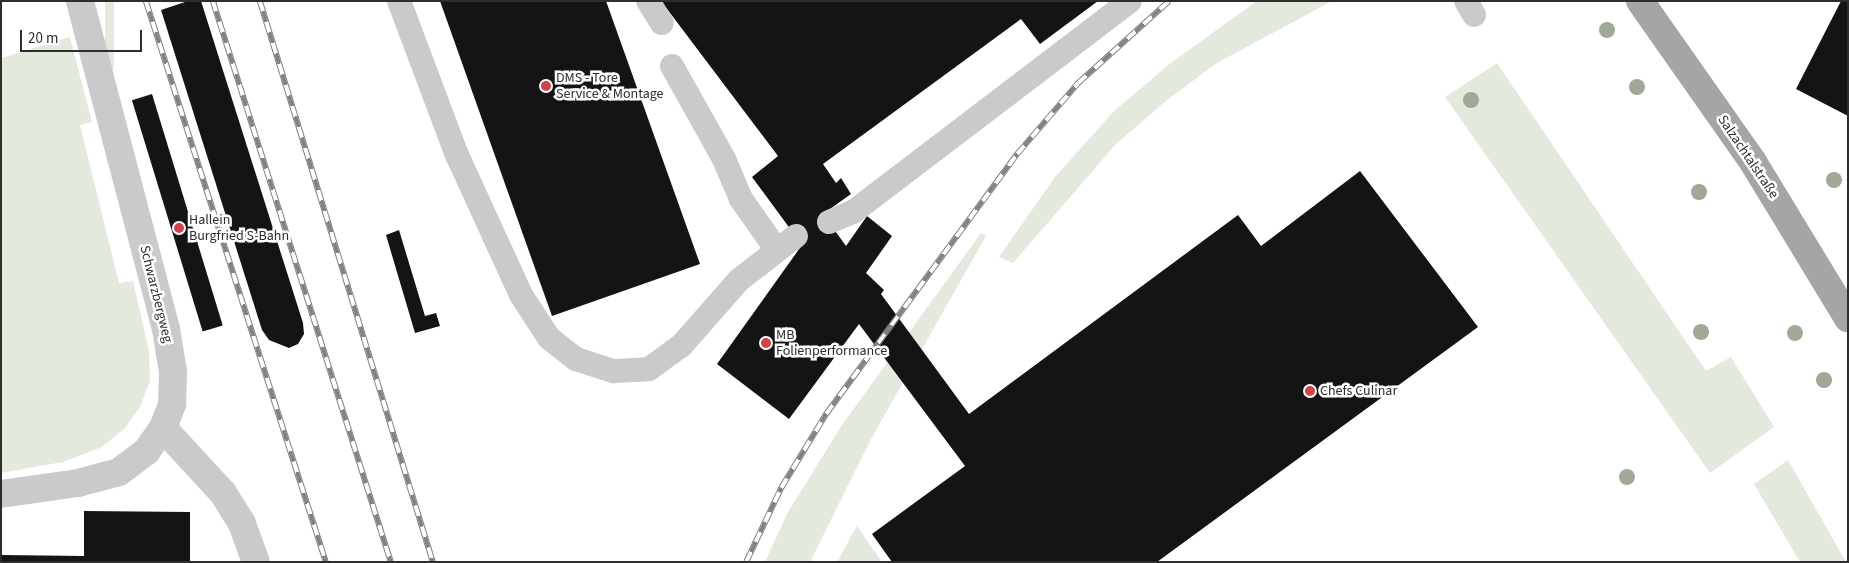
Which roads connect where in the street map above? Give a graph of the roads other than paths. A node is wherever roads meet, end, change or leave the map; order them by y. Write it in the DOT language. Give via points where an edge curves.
graph roads {
  1 [pos="80,1"];
  2 [pos="398,1"];
  3 [pos="648,1"];
  4 [pos="1130,1"];
  5 [pos="1640,1"];
  6 [pos="662,23"];
  7 [pos="672,66"];
  8 [pos="829,222"];
  9 [pos="796,236"];
  10 [pos="776,249"];
  11 [pos="1848,318"];
  12 [pos="163,428"];
  13 [pos="1,494"];
  14 [pos="256,562"];
  1 -- 12 [label="street, Schwarzbergweg" via="166,329 173,372 172,404"];
  2 -- 10 [label="lane" via="457,155 521,295 549,338 576,359 614,371 649,369 681,346 739,280"];
  3 -- 6 [label="lane"];
  4 -- 8 [label="lane" via="853,212"];
  5 -- 11 [label="main road, Salzachtalstraße" via="1753,162"];
  7 -- 10 [label="lane" via="724,159 741,199"];
  9 -- 10 [label="lane"];
  12 -- 13 [label="street, Schwarzbergweg" via="146,452 118,472 78,483"];
  12 -- 14 [label="street" via="223,492 242,524"];
}
